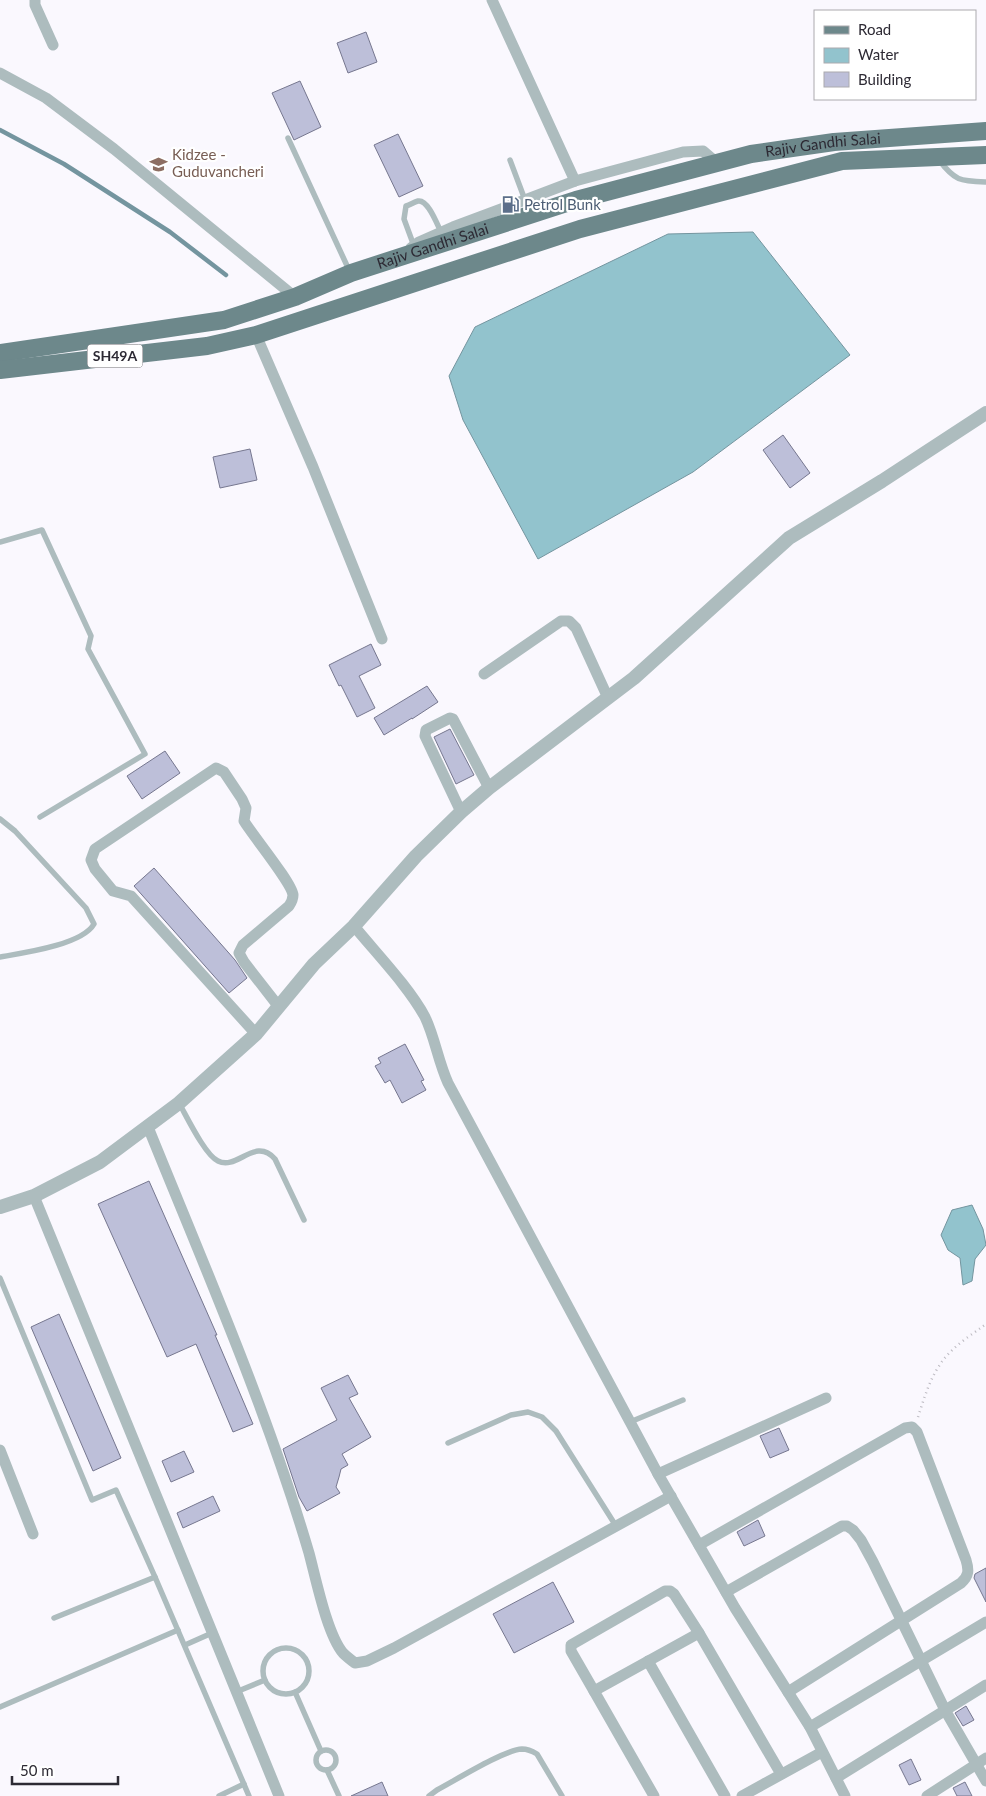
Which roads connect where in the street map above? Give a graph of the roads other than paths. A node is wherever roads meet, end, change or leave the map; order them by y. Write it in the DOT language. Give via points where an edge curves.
graph roads {
  1 [pos="35,0"];
  2 [pos="492,0"];
  3 [pos="53,45"];
  4 [pos="0,73"];
  5 [pos="986,131"];
  6 [pos="288,138"];
  7 [pos="986,154"];
  8 [pos="937,157"];
  9 [pos="510,160"];
  10 [pos="717,163"];
  11 [pos="575,181"];
  12 [pos="986,182"];
  13 [pos="525,200"];
  14 [pos="441,232"];
  15 [pos="414,246"];
  16 [pos="400,257"];
  17 [pos="350,273"];
  18 [pos="295,297"];
  19 [pos="244,338"];
  20 [pos="0,362"];
  21 [pos="986,413"];
  22 [pos="0,542"];
  23 [pos="382,639"];
  24 [pos="484,674"];
  25 [pos="608,698"];
  26 [pos="489,788"];
  27 [pos="461,812"];
  28 [pos="40,817"];
  29 [pos="0,819"];
  30 [pos="354,926"];
  31 [pos="0,957"];
  32 [pos="278,1007"];
  33 [pos="256,1034"];
  34 [pos="179,1103"];
  35 [pos="148,1127"];
  36 [pos="34,1196"];
  37 [pos="0,1207"];
  38 [pos="304,1220"];
  39 [pos="0,1278"];
  40 [pos="826,1398"];
  41 [pos="683,1400"];
  42 [pos="630,1422"];
  43 [pos="448,1443"];
  44 [pos="0,1450"];
  45 [pos="658,1474"];
  46 [pos="671,1496"];
  47 [pos="616,1526"];
  48 [pos="33,1534"];
  49 [pos="699,1545"];
  50 [pos="154,1577"];
  51 [pos="726,1592"];
  52 [pos="54,1618"];
  53 [pos="901,1622"];
  54 [pos="986,1622"];
  55 [pos="178,1630"];
  56 [pos="699,1632"];
  57 [pos="212,1633"];
  58 [pos="185,1645"];
  59 [pos="648,1661"];
  60 [pos="920,1661"];
  61 [pos="265,1680"];
  62 [pos="986,1685"];
  63 [pos="594,1691"];
  64 [pos="236,1692"];
  65 [pos="295,1692"];
  66 [pos="788,1692"];
  67 [pos="0,1707"];
  68 [pos="945,1710"];
  69 [pos="810,1727"];
  70 [pos="321,1751"];
  71 [pos="822,1752"];
  72 [pos="981,1761"];
  73 [pos="327,1770"];
  74 [pos="781,1774"];
  75 [pos="836,1778"];
  76 [pos="986,1781"];
  77 [pos="244,1784"];
  78 [pos="219,1796"];
  79 [pos="249,1796"];
  80 [pos="279,1796"];
  81 [pos="339,1796"];
  82 [pos="429,1796"];
  83 [pos="562,1796"];
  84 [pos="654,1796"];
  85 [pos="725,1796"];
  86 [pos="742,1796"];
  87 [pos="845,1796"];
  88 [pos="927,1796"];
  1 -- 3 [label="street"];
  2 -- 11 [label="street"];
  4 -- 18 [label="street" via="46,98 114,148"];
  5 -- 10 [label="main road, Rajiv Gandhi Salai / SH49A" via="834,142 751,154"];
  6 -- 17 [label="lane"];
  7 -- 8 [label="main road, Rajiv Gandhi Salai / SH49A"];
  8 -- 12 [label="lane" via="950,174 965,182"];
  8 -- 19 [label="main road, Rajiv Gandhi Salai / SH49A" via="842,161 580,229"];
  9 -- 13 [label="lane"];
  10 -- 11 [label="street" via="702,150 683,152"];
  10 -- 16 [label="main road, Rajiv Gandhi Salai / SH49A" via="576,200"];
  11 -- 13 [label="street"];
  13 -- 14 [label="street"];
  14 -- 15 [label="street"];
  14 -- 15 [label="lane" via="423,201 406,206 404,219"];
  15 -- 16 [label="street"];
  16 -- 17 [label="main road, Rajiv Gandhi Salai / SH49A"];
  17 -- 18 [label="main road, Rajiv Gandhi Salai / SH49A"];
  18 -- 20 [label="main road, Rajiv Gandhi Salai / SH49A" via="224,320"];
  19 -- 20 [label="main road, Rajiv Gandhi Salai / SH49A" via="207,346"];
  19 -- 23 [label="street" via="316,476"];
  21 -- 25 [label="street" via="789,538"];
  22 -- 28 [label="lane" via="42,530 91,636 88,649 144,754"];
  24 -- 25 [label="street" via="561,621 569,621 576,628"];
  25 -- 26 [label="street"];
  26 -- 27 [label="street"];
  26 -- 27 [label="street" via="454,719 426,730 424,736"];
  27 -- 30 [label="street" via="416,856"];
  29 -- 31 [label="lane" via="86,908 94,924 86,933 59,944"];
  30 -- 32 [label="street" via="314,964"];
  30 -- 42 [label="street" via="423,1014 448,1083"];
  32 -- 33 [label="street"];
  32 -- 33 [label="street" via="239,953 243,945 289,906 293,895 244,821 246,808 242,799 224,772 216,768 96,849 91,860 113,891 131,896"];
  33 -- 34 [label="street"];
  34 -- 35 [label="street"];
  34 -- 38 [label="lane" via="209,1153 220,1163 258,1151 270,1153"];
  35 -- 36 [label="street" via="100,1162"];
  35 -- 47 [label="street" via="267,1424 329,1622 344,1654 355,1663 367,1661"];
  36 -- 37 [label="street"];
  36 -- 57 [label="street"];
  39 -- 50 [label="lane" via="92,1500 116,1490"];
  40 -- 45 [label="street"];
  41 -- 42 [label="lane"];
  42 -- 45 [label="street"];
  43 -- 47 [label="lane" via="511,1415 528,1412 542,1417 556,1431"];
  44 -- 48 [label="street"];
  45 -- 46 [label="street"];
  46 -- 47 [label="street"];
  46 -- 49 [label="street"];
  49 -- 51 [label="street"];
  49 -- 53 [label="street" via="909,1427 914,1429 966,1560 968,1573 961,1583"];
  50 -- 52 [label="lane"];
  50 -- 55 [label="lane"];
  51 -- 53 [label="street" via="847,1526 861,1540"];
  51 -- 66 [label="street"];
  53 -- 60 [label="street"];
  53 -- 66 [label="street"];
  54 -- 60 [label="street"];
  55 -- 58 [label="lane"];
  55 -- 67 [label="lane"];
  56 -- 59 [label="street"];
  56 -- 63 [label="street" via="674,1594 665,1591 571,1645 571,1651"];
  56 -- 74 [label="street"];
  57 -- 58 [label="lane"];
  57 -- 64 [label="street"];
  58 -- 77 [label="lane"];
  59 -- 63 [label="street"];
  59 -- 85 [label="street"];
  60 -- 68 [label="street"];
  60 -- 69 [label="street"];
  61 -- 64 [label="lane"];
  61 -- 65 [label="lane" via="281,1693"];
  61 -- 65 [label="lane" via="266,1659 276,1650 291,1648 303,1655 308,1668 306,1682"];
  62 -- 68 [label="street"];
  63 -- 84 [label="street"];
  64 -- 80 [label="street"];
  65 -- 70 [label="lane"];
  66 -- 69 [label="street"];
  68 -- 72 [label="street"];
  68 -- 75 [label="street"];
  69 -- 71 [label="street"];
  70 -- 73 [label="lane" via="316,1762"];
  70 -- 73 [label="lane" via="331,1752 336,1759 334,1766"];
  71 -- 74 [label="street"];
  71 -- 75 [label="street"];
  72 -- 76 [label="street"];
  72 -- 88 [label="street"];
  73 -- 81 [label="lane"];
  74 -- 86 [label="street"];
  75 -- 87 [label="street"];
  77 -- 78 [label="lane"];
  77 -- 79 [label="lane"];
  82 -- 83 [label="lane" via="514,1750 524,1749 537,1754"];
}
